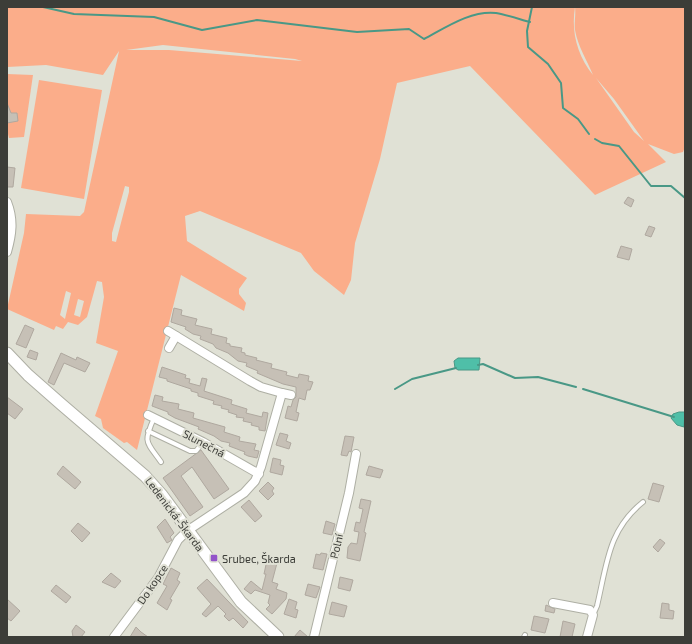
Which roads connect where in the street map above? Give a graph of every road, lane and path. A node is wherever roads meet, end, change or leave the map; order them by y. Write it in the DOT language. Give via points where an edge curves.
graph roads {
  1 [pos="7,202"];
  2 [pos="7,252"];
  3 [pos="168,331"];
  4 [pos="176,336"];
  5 [pos="169,348"];
  6 [pos="7,353"];
  7 [pos="282,393"];
  8 [pos="291,395"];
  9 [pos="151,416"];
  10 [pos="148,431"];
  11 [pos="203,442"];
  12 [pos="356,454"];
  13 [pos="161,462"];
  14 [pos="259,474"];
  15 [pos="643,502"];
  16 [pos="187,531"];
  17 [pos="553,603"];
  18 [pos="593,615"];
  19 [pos="114,637"];
  20 [pos="278,637"];
  21 [pos="314,637"];
  22 [pos="587,637"];
  1 -- 2 [label="street" via="12,216 13,232"];
  3 -- 4 [label="street"];
  4 -- 5 [label="street"];
  4 -- 7 [label="street" via="255,384"];
  6 -- 16 [label="main road, Ledenická-Škarda" via="61,404 136,466 162,495"];
  7 -- 8 [label="street"];
  7 -- 14 [label="street"];
  9 -- 10 [label="lane"];
  9 -- 11 [label="street, Slunečná"];
  10 -- 11 [label="lane" via="190,451 198,449"];
  10 -- 13 [label="lane" via="147,443"];
  11 -- 14 [label="street, Slunečná"];
  12 -- 21 [label="street, Polní"];
  14 -- 16 [label="street" via="244,492"];
  15 -- 18 [label="lane" via="620,525 612,544"];
  16 -- 19 [label="street, Do kopce" via="178,540 158,578"];
  16 -- 20 [label="main road, Ledenická-Škarda" via="241,602"];
  17 -- 18 [label="street" via="590,610"];
  18 -- 22 [label="street"];
}
